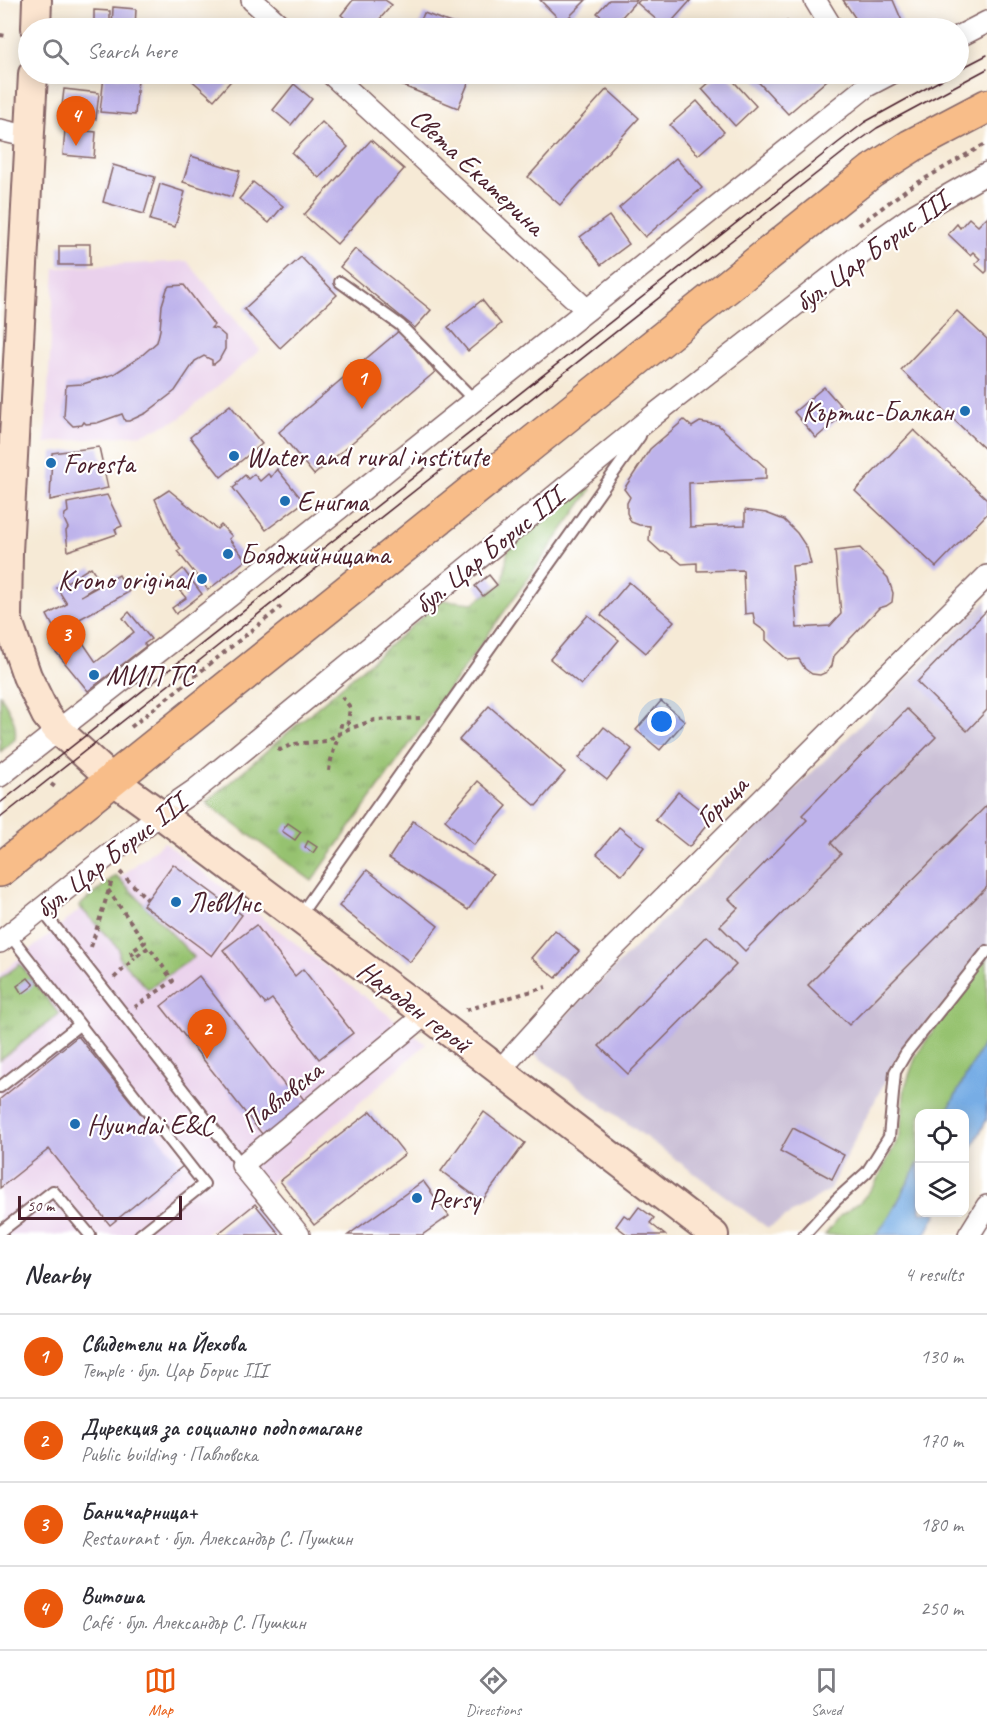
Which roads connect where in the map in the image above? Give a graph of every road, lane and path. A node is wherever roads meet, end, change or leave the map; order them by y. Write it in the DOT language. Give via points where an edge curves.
graph roads {
  1 [pos="37,0"];
  2 [pos="252,0"];
  3 [pos="815,0"];
  4 [pos="36,18"];
  5 [pos="272,18"];
  6 [pos="826,18"];
  7 [pos="987,22"];
  8 [pos="969,31"];
  9 [pos="0,35"];
  10 [pos="7,36"];
  11 [pos="33,84"];
  12 [pos="342,84"];
  13 [pos="858,84"];
  14 [pos="987,106"];
  15 [pos="0,130"];
  16 [pos="30,137"];
  17 [pos="987,173"];
  18 [pos="340,282"];
  19 [pos="586,310"];
  20 [pos="474,400"];
  21 [pos="654,415"];
  22 [pos="987,576"];
  23 [pos="4,618"];
  24 [pos="243,636"];
  25 [pos="344,700"];
  26 [pos="438,720"];
  27 [pos="126,723"];
  28 [pos="57,729"];
  29 [pos="340,735"];
  30 [pos="280,750"];
  31 [pos="329,771"];
  32 [pos="0,776"];
  33 [pos="113,780"];
  34 [pos="160,814"];
  35 [pos="0,870"];
  36 [pos="114,873"];
  37 [pos="123,875"];
  38 [pos="108,890"];
  39 [pos="147,900"];
  40 [pos="41,909"];
  41 [pos="298,918"];
  42 [pos="98,924"];
  43 [pos="4,938"];
  44 [pos="987,951"];
  45 [pos="135,957"];
  46 [pos="126,966"];
  47 [pos="585,976"];
  48 [pos="466,1010"];
  49 [pos="124,1014"];
  50 [pos="426,1014"];
  51 [pos="79,1025"];
  52 [pos="500,1070"];
  53 [pos="0,1086"];
  54 [pos="243,1165"];
  55 [pos="987,1206"];
  56 [pos="0,1233"];
  57 [pos="86,1234"];
  58 [pos="140,1235"];
  59 [pos="299,1235"];
  60 [pos="714,1235"];
  61 [pos="804,1235"];
  62 [pos="969,1235"];
  1 -- 4 [label="main road"];
  2 -- 5 [label="street"];
  3 -- 6 [label="street"];
  7 -- 8 [label="street"];
  9 -- 10 [label="path"];
  11 -- 16 [label="main road, Народен герой"];
  12 -- 19 [label="street, Света Екатерина"];
  13 -- 19 [label="street"];
  14 -- 33 [label="main road, бул. Цар Борис III" via="911,146 846,191"];
  15 -- 16 [label="street"];
  16 -- 23 [label="main road, Народен герой"];
  17 -- 21 [label="street, бул. Цар Борис III" via="880,239"];
  18 -- 20 [label="lane" via="400,325"];
  19 -- 20 [label="street"];
  20 -- 28 [label="street"];
  21 -- 26 [label="lane"];
  21 -- 34 [label="street, бул. Цар Борис III" via="195,790"];
  22 -- 47 [label="street, Горица"];
  23 -- 28 [label="main road, Народен герой" via="27,676"];
  24 -- 27 [label="path" via="131,727"];
  25 -- 29 [label="path" via="350,707 349,720 345,726 340,725"];
  26 -- 29 [label="path" via="375,720"];
  26 -- 41 [label="lane"];
  28 -- 32 [label="street"];
  28 -- 33 [label="main road, Народен герой"];
  29 -- 30 [label="path"];
  29 -- 31 [label="path" via="331,753"];
  33 -- 34 [label="main road, Народен герой"];
  33 -- 35 [label="main road, бул. Цар Борис III"];
  34 -- 40 [label="street, бул. Цар Борис III"];
  34 -- 41 [label="main road, Народен герой"];
  36 -- 38 [label="path"];
  37 -- 39 [label="path"];
  38 -- 42 [label="path"];
  38 -- 45 [label="path" via="145,942 131,952"];
  40 -- 43 [label="street, бул. Цар Борис III"];
  40 -- 49 [label="lane"];
  41 -- 50 [label="main road, Народен герой"];
  43 -- 51 [label="lane"];
  44 -- 61 [label="lane" via="895,1072 890,1137 867,1172"];
  45 -- 46 [label="path"];
  45 -- 49 [label="path" via="149,947 173,981"];
  47 -- 48 [label="path"];
  47 -- 52 [label="street, Горица"];
  49 -- 54 [label="lane"];
  50 -- 52 [label="main road, Народен герой"];
  50 -- 54 [label="street, Павловска"];
  51 -- 53 [label="lane"];
  51 -- 58 [label="lane" via="204,1184"];
  52 -- 60 [label="main road, Народен герой"];
  54 -- 59 [label="street, Павловска"];
  55 -- 62 [label="street"];
  56 -- 57 [label="lane" via="53,1191"];
}
